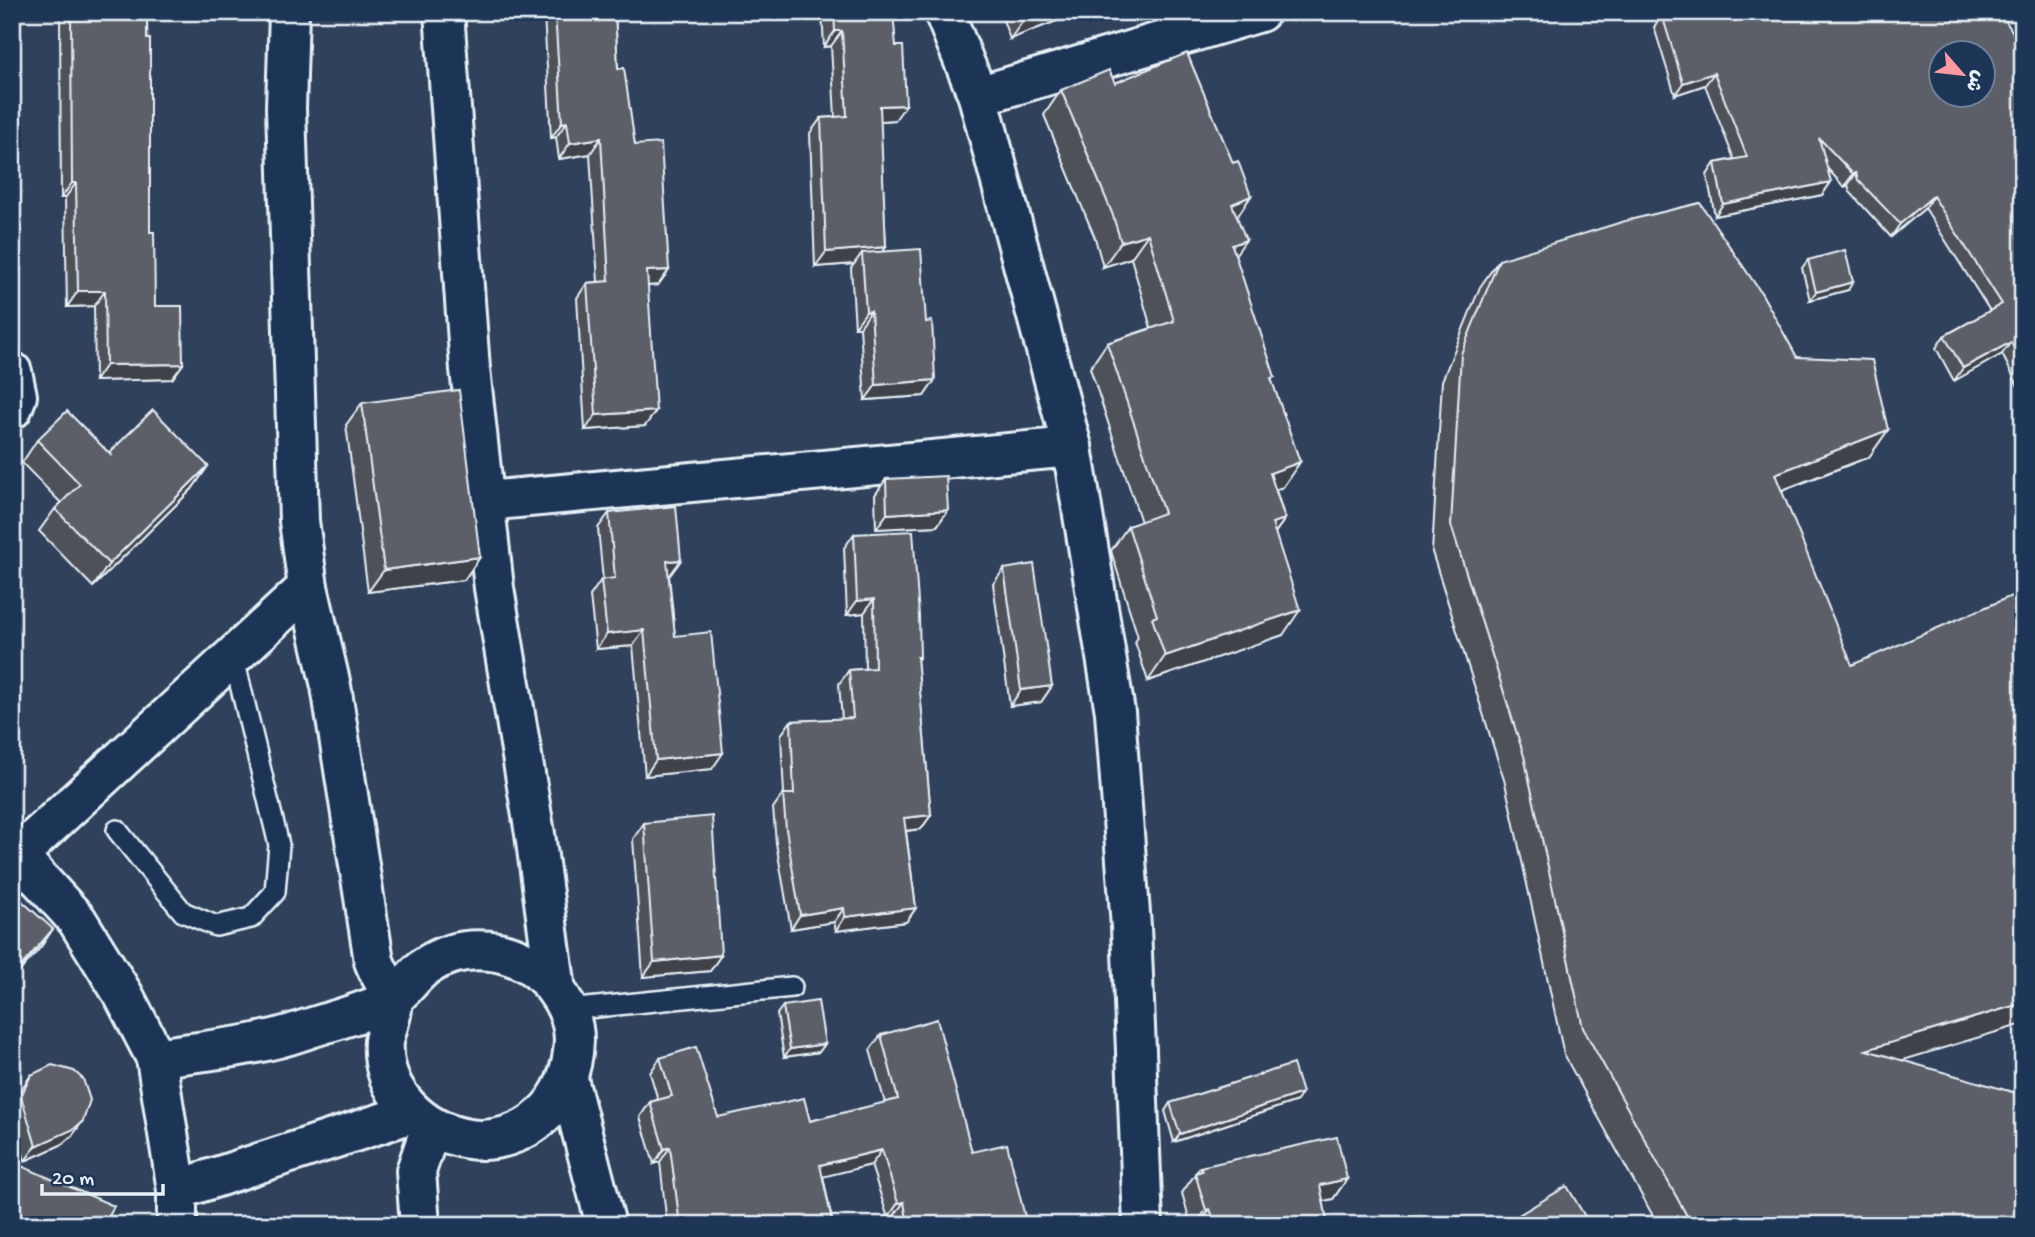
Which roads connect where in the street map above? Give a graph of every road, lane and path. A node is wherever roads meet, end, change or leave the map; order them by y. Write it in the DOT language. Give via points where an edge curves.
graph roads {
  1 [pos="289,12"];
  2 [pos="444,12"];
  3 [pos="944,12"];
  4 [pos="1260,12"];
  5 [pos="978,96"];
  6 [pos="12,372"];
  7 [pos="12,409"];
  8 [pos="1072,447"];
  9 [pos="486,501"];
  10 [pos="308,587"];
  11 [pos="233,655"];
  12 [pos="117,830"];
  13 [pos="15,851"];
  14 [pos="792,988"];
  15 [pos="392,999"];
  16 [pos="562,1000"];
  17 [pos="156,1058"];
  18 [pos="568,1079"];
  19 [pos="421,1120"];
  20 [pos="177,1207"];
  21 [pos="420,1225"];
  22 [pos="606,1225"];
  23 [pos="1143,1225"];
  1 -- 10 [label="street" via="286,108 292,339 299,521"];
  2 -- 9 [label="street" via="470,369"];
  3 -- 5 [label="street"];
  4 -- 5 [label="street"];
  5 -- 8 [label="street"];
  6 -- 7 [label="street" via="17,396"];
  8 -- 9 [label="street"];
  8 -- 23 [label="street" via="1115,712 1131,927"];
  9 -- 16 [label="street" via="494,588"];
  10 -- 11 [label="street"];
  10 -- 15 [label="street" via="331,686 374,961"];
  11 -- 12 [label="lane" via="279,845 275,892 251,918 216,926 183,912"];
  11 -- 13 [label="street"];
  13 -- 17 [label="street" via="77,920"];
  14 -- 16 [label="lane"];
  15 -- 16 [label="street" via="426,966 472,950 519,958 540,972"];
  15 -- 17 [label="street" via="283,1037"];
  15 -- 19 [label="street" via="384,1044 387,1069 396,1093"];
  16 -- 18 [label="street" via="574,1032"];
  17 -- 20 [label="street"];
  18 -- 19 [label="street" via="541,1117 510,1134 476,1140 452,1137"];
  18 -- 22 [label="street"];
  19 -- 20 [label="street"];
  19 -- 21 [label="street" via="416,1171"];
}
